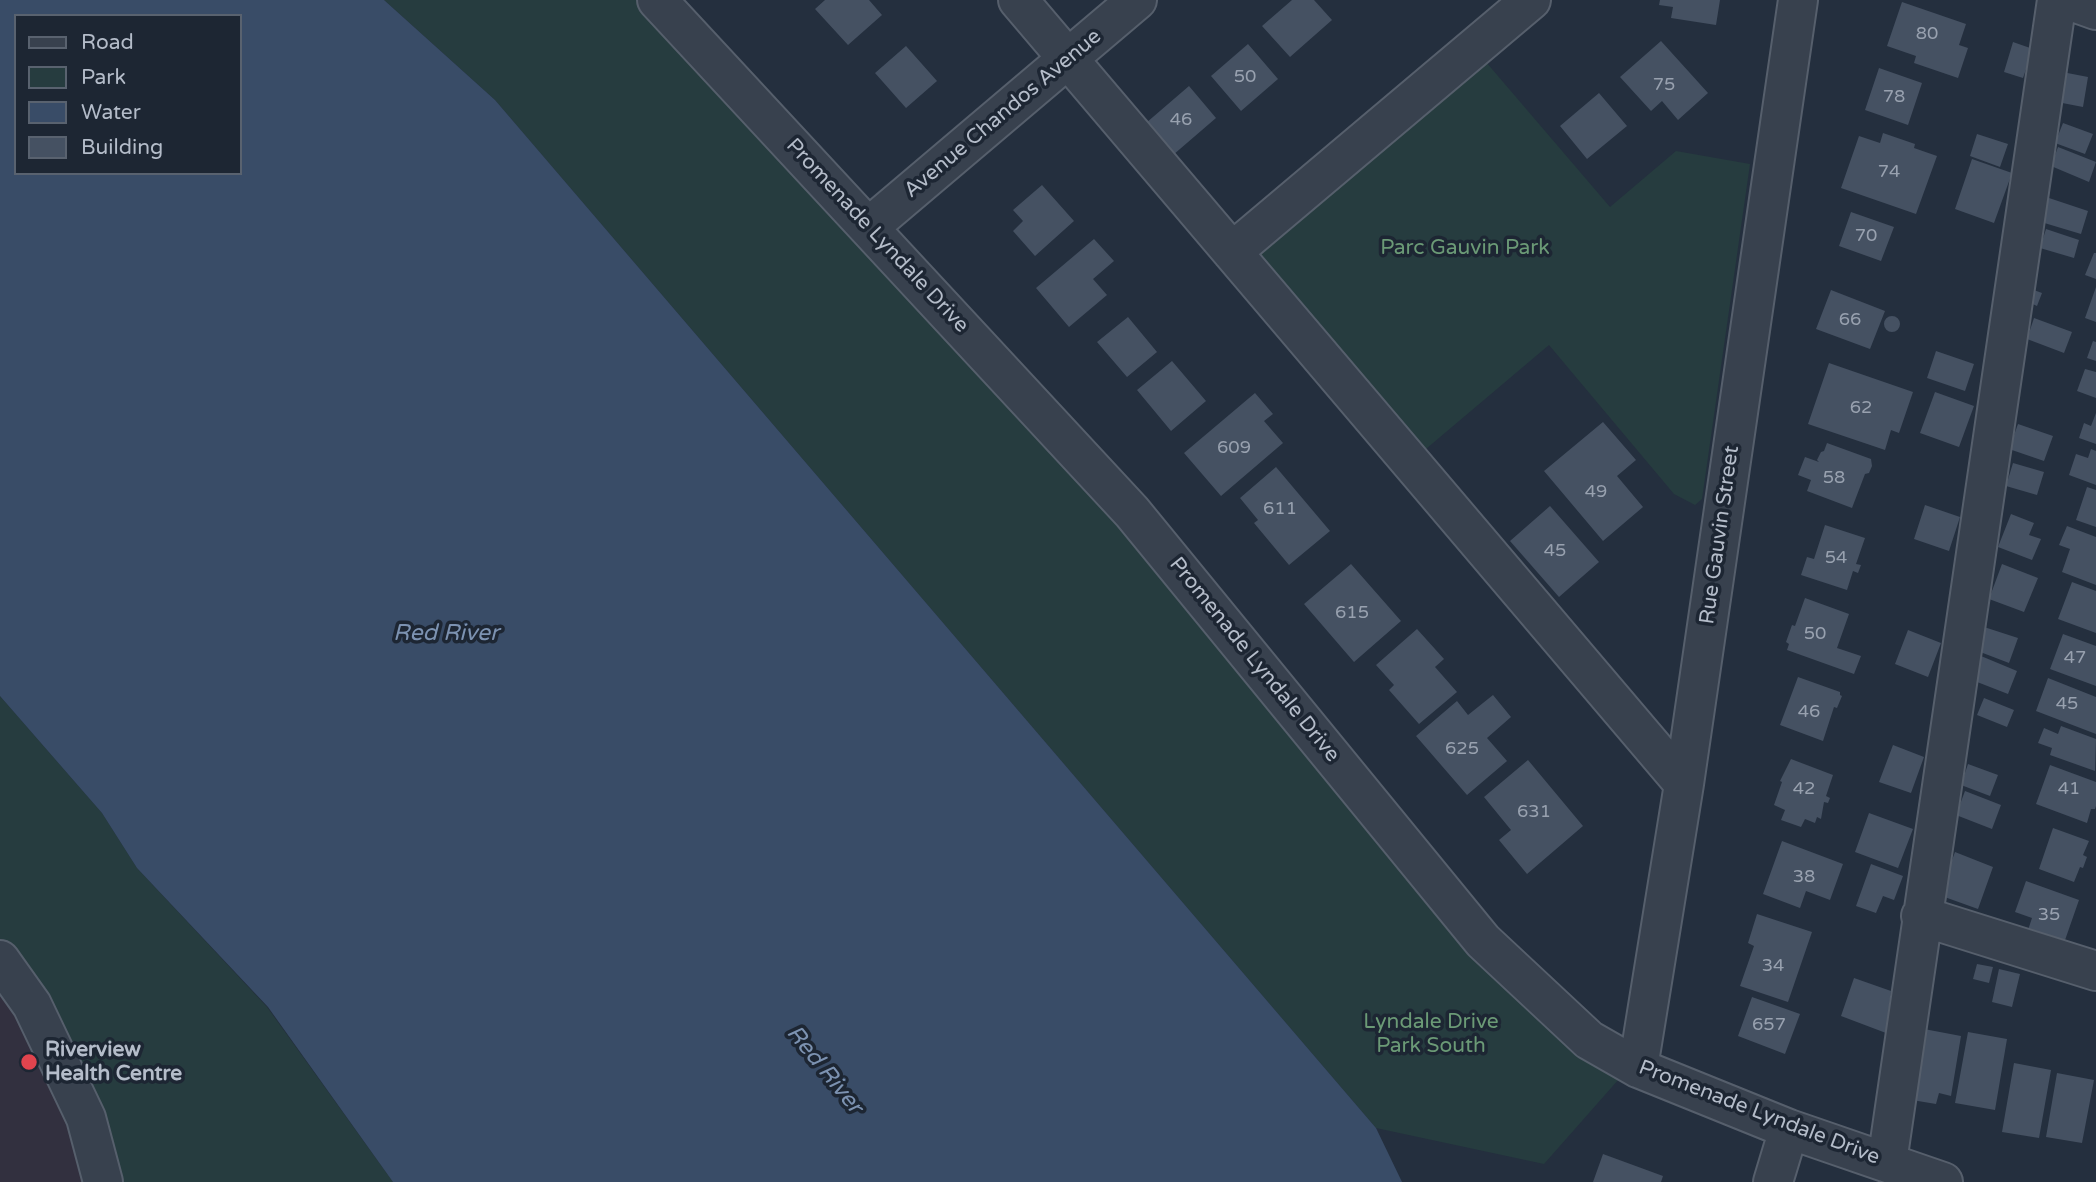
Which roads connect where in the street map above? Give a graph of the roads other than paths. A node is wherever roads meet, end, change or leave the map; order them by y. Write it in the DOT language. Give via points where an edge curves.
graph roads {
  1 [pos="657,0"];
  2 [pos="1018,0"];
  3 [pos="1138,0"];
  4 [pos="1531,0"];
  5 [pos="1798,0"];
  6 [pos="2057,0"];
  7 [pos="2067,0"];
  8 [pos="2096,9"];
  9 [pos="1068,59"];
  10 [pos="869,227"];
  11 [pos="1232,252"];
  12 [pos="1684,784"];
  13 [pos="1921,916"];
  14 [pos="0,960"];
  15 [pos="2096,971"];
  16 [pos="1638,1068"];
  17 [pos="1789,1129"];
  18 [pos="1887,1162"];
  19 [pos="103,1182"];
  20 [pos="1773,1182"];
  21 [pos="1943,1182"];
  1 -- 10 [label="street, Promenade Lyndale Drive"];
  2 -- 9 [label="street"];
  3 -- 9 [label="street, Avenue Chandos Avenue"];
  4 -- 11 [label="street"];
  5 -- 12 [label="street, Rue Gauvin Street"];
  6 -- 13 [label="street"];
  7 -- 8 [label="street"];
  9 -- 10 [label="street, Avenue Chandos Avenue"];
  9 -- 11 [label="street"];
  10 -- 16 [label="street, Promenade Lyndale Drive" via="1132,512 1483,941 1589,1040"];
  11 -- 12 [label="street"];
  12 -- 16 [label="street, Rue Gauvin Street"];
  13 -- 15 [label="street"];
  13 -- 18 [label="street"];
  14 -- 19 [label="street" via="32,1006 86,1118"];
  16 -- 17 [label="street, Promenade Lyndale Drive"];
  17 -- 18 [label="street, Promenade Lyndale Drive"];
  17 -- 20 [label="street"];
  18 -- 21 [label="street, Promenade Lyndale Drive"];
}
